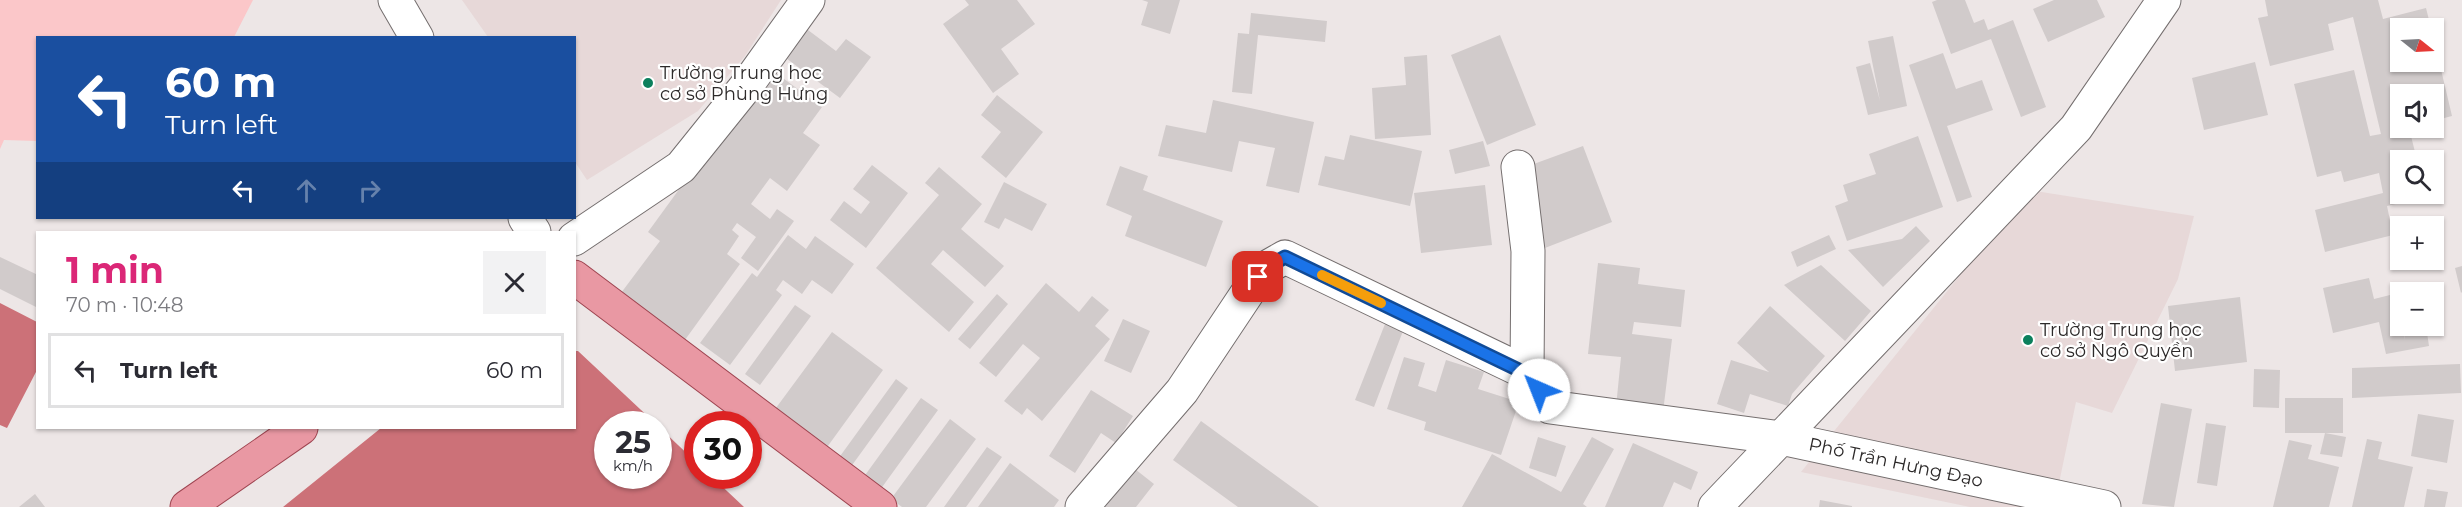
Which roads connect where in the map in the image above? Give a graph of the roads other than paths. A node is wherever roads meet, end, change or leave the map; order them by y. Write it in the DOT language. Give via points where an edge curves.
graph roads {
  1 [pos="395,0"];
  2 [pos="808,0"];
  3 [pos="2164,0"];
  4 [pos="416,36"];
  5 [pos="1518,167"];
  6 [pos="576,238"];
  7 [pos="576,279"];
  8 [pos="1527,374"];
  9 [pos="300,429"];
  10 [pos="1781,438"];
  11 [pos="187,507"];
  12 [pos="880,507"];
  13 [pos="1082,507"];
  14 [pos="1715,507"];
  15 [pos="2104,507"];
  1 -- 4 [label="street"];
  2 -- 6 [label="street" via="681,167"];
  3 -- 10 [label="street" via="2076,128"];
  5 -- 8 [label="street" via="1528,251"];
  7 -- 12 [label="main road"];
  8 -- 10 [label="street, Phố Trần Hưng Đạo" via="1550,407"];
  8 -- 13 [label="street" via="1285,257 1258,277 1182,391"];
  9 -- 11 [label="main road"];
  10 -- 14 [label="street"];
  10 -- 15 [label="street, Phố Trần Hưng Đạo"];
}
